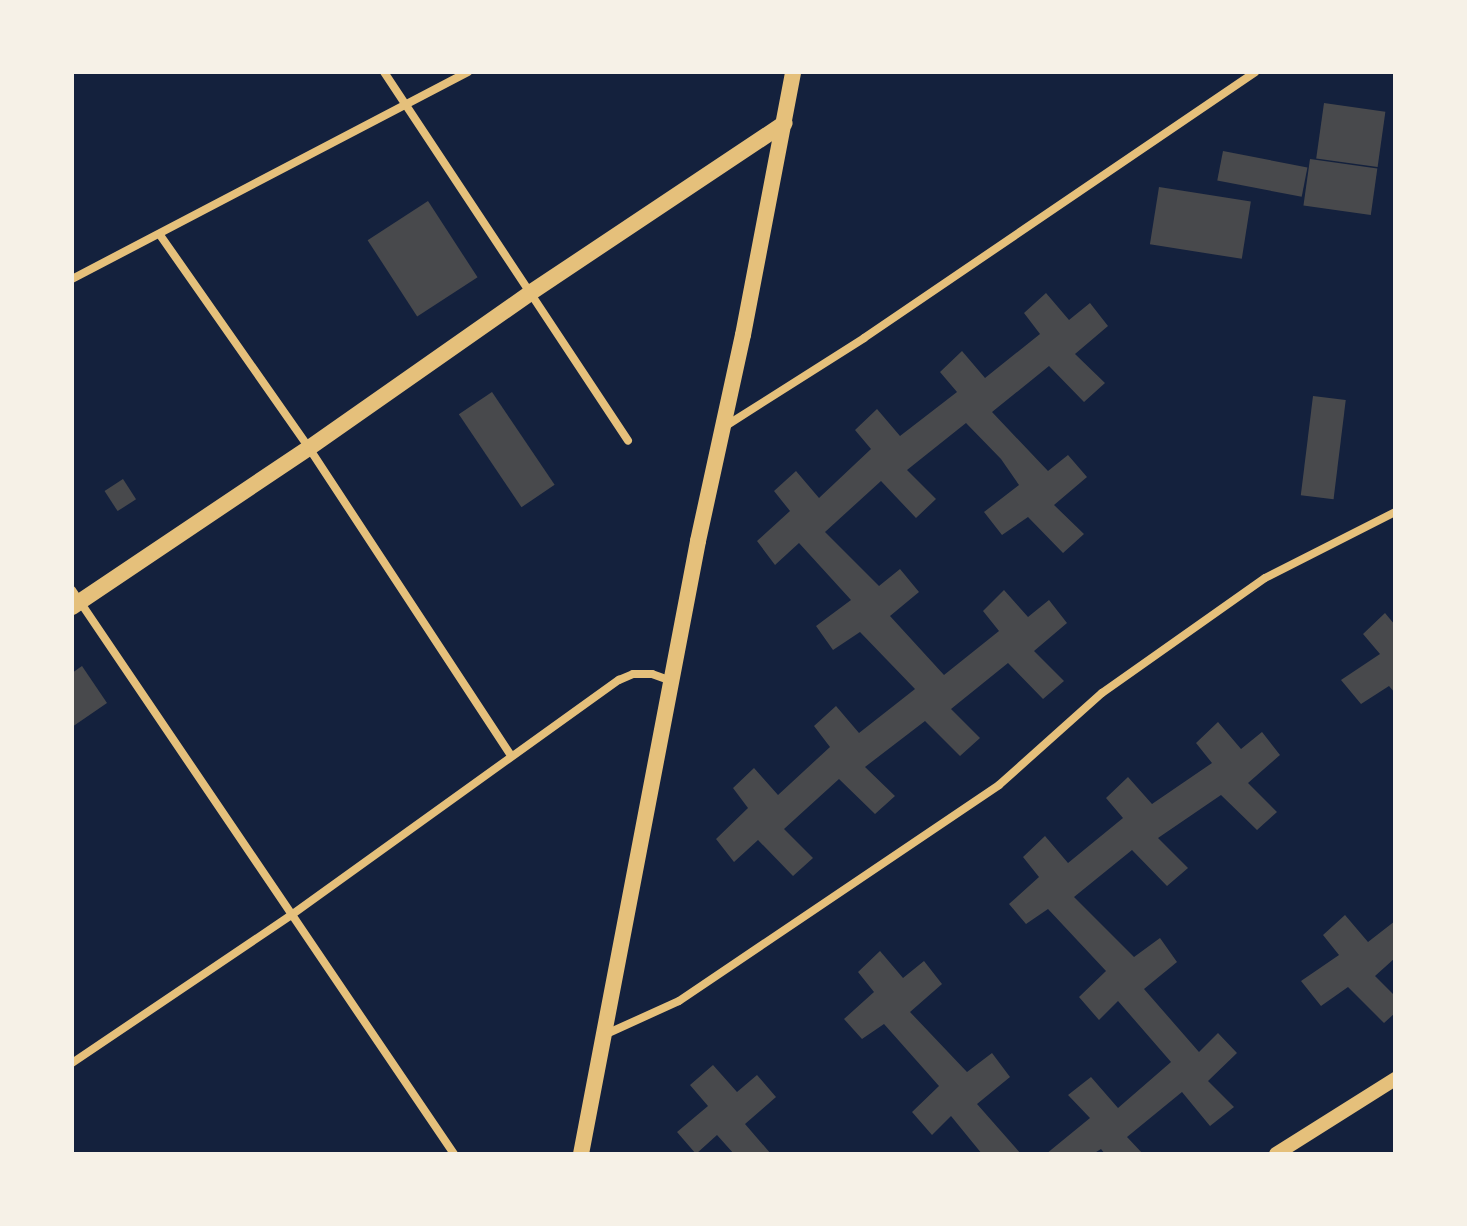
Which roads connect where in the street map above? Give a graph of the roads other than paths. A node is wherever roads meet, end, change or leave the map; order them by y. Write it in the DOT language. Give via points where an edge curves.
graph roads {
  1 [pos="384,72"];
  2 [pos="468,72"];
  3 [pos="793,72"];
  4 [pos="1255,72"];
  5 [pos="405,105"];
  6 [pos="785,123"];
  7 [pos="160,235"];
  8 [pos="72,279"];
  9 [pos="530,293"];
  10 [pos="723,427"];
  11 [pos="628,440"];
  12 [pos="309,448"];
  13 [pos="1395,512"];
  14 [pos="75,600"];
  15 [pos="671,681"];
  16 [pos="511,755"];
  17 [pos="290,916"];
  18 [pos="603,1035"];
  19 [pos="72,1049"];
  20 [pos="75,1061"];
  21 [pos="1395,1079"];
  22 [pos="454,1154"];
  23 [pos="581,1154"];
  24 [pos="1276,1154"];
  1 -- 5 [label="street"];
  2 -- 5 [label="street"];
  3 -- 6 [label="main road"];
  4 -- 10 [label="street" via="864,338"];
  5 -- 7 [label="street"];
  5 -- 9 [label="street"];
  6 -- 9 [label="main road"];
  6 -- 10 [label="main road"];
  7 -- 8 [label="street"];
  7 -- 12 [label="street"];
  9 -- 11 [label="street"];
  9 -- 12 [label="main road"];
  10 -- 15 [label="main road"];
  12 -- 14 [label="main road"];
  12 -- 16 [label="street"];
  13 -- 18 [label="street" via="1265,578 1102,693 999,785 679,1001"];
  14 -- 17 [label="street"];
  15 -- 16 [label="street" via="652,674 619,680"];
  15 -- 18 [label="main road"];
  16 -- 17 [label="street"];
  17 -- 20 [label="street"];
  17 -- 22 [label="street"];
  18 -- 23 [label="main road"];
  19 -- 20 [label="street"];
  21 -- 24 [label="street"];
}
